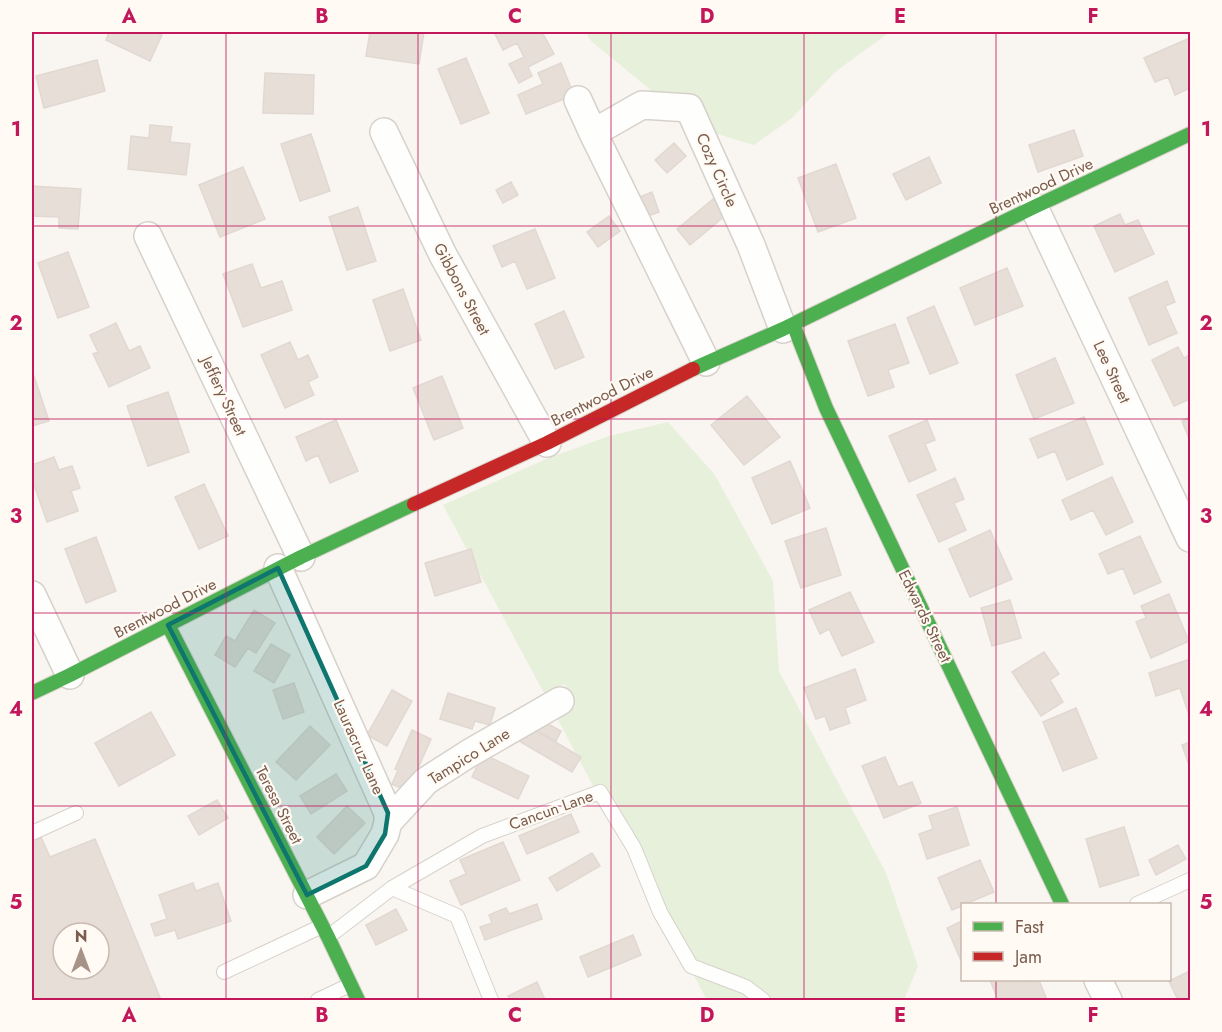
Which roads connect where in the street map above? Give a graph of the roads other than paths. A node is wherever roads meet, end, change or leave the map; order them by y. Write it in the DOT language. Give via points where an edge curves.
graph roads {
  1 [pos="578,100"];
  2 [pos="384,132"];
  3 [pos="593,133"];
  4 [pos="1191,134"];
  5 [pos="1034,207"];
  6 [pos="148,236"];
  7 [pos="788,326"];
  8 [pos="706,362"];
  9 [pos="547,443"];
  10 [pos="1191,538"];
  11 [pos="290,563"];
  12 [pos="32,595"];
  13 [pos="168,625"];
  14 [pos="70,675"];
  15 [pos="32,693"];
  16 [pos="560,701"];
  17 [pos="76,813"];
  18 [pos="388,822"];
  19 [pos="32,833"];
  20 [pos="1191,880"];
  21 [pos="392,888"];
  22 [pos="307,895"];
  23 [pos="1062,903"];
  24 [pos="1139,903"];
  25 [pos="325,931"];
  26 [pos="224,972"];
  27 [pos="1098,981"];
  28 [pos="350,985"];
  29 [pos="318,1000"];
  30 [pos="358,1000"];
  31 [pos="490,1000"];
  32 [pos="763,1000"];
  33 [pos="1108,1000"];
  1 -- 3 [label="street"];
  2 -- 9 [label="street, Gibbons Street" via="443,255"];
  3 -- 7 [label="street, Cozy Circle" via="642,105 689,108"];
  3 -- 8 [label="street"];
  4 -- 5 [label="street, Brentwood Drive"];
  5 -- 7 [label="street, Brentwood Drive"];
  5 -- 10 [label="street, Lee Street"];
  6 -- 11 [label="street, Jeffery Street"];
  7 -- 8 [label="street, Brentwood Drive"];
  7 -- 23 [label="street, Edwards Street"];
  8 -- 9 [label="street, Brentwood Drive"];
  9 -- 11 [label="street, Brentwood Drive"];
  11 -- 13 [label="street, Brentwood Drive"];
  11 -- 18 [label="street, Lauracruz Lane"];
  12 -- 14 [label="street"];
  13 -- 14 [label="street, Brentwood Drive"];
  13 -- 22 [label="street, Teresa Street"];
  14 -- 15 [label="street, Brentwood Drive"];
  16 -- 18 [label="street, Tampico Lane" via="426,781"];
  17 -- 19 [label="lane"];
  18 -- 22 [label="street" via="366,866"];
  20 -- 24 [label="lane"];
  21 -- 25 [label="lane, Cancun Lane"];
  21 -- 31 [label="lane" via="457,916"];
  21 -- 32 [label="lane, Cancun Lane" via="482,836 600,792 634,848 660,912 692,966 746,987"];
  22 -- 25 [label="street, Teresa Street"];
  25 -- 26 [label="lane, Cancun Lane"];
  25 -- 28 [label="street, Teresa Street"];
  27 -- 33 [label="street"];
  28 -- 29 [label="lane"];
  28 -- 30 [label="street, Teresa Street"];
}
